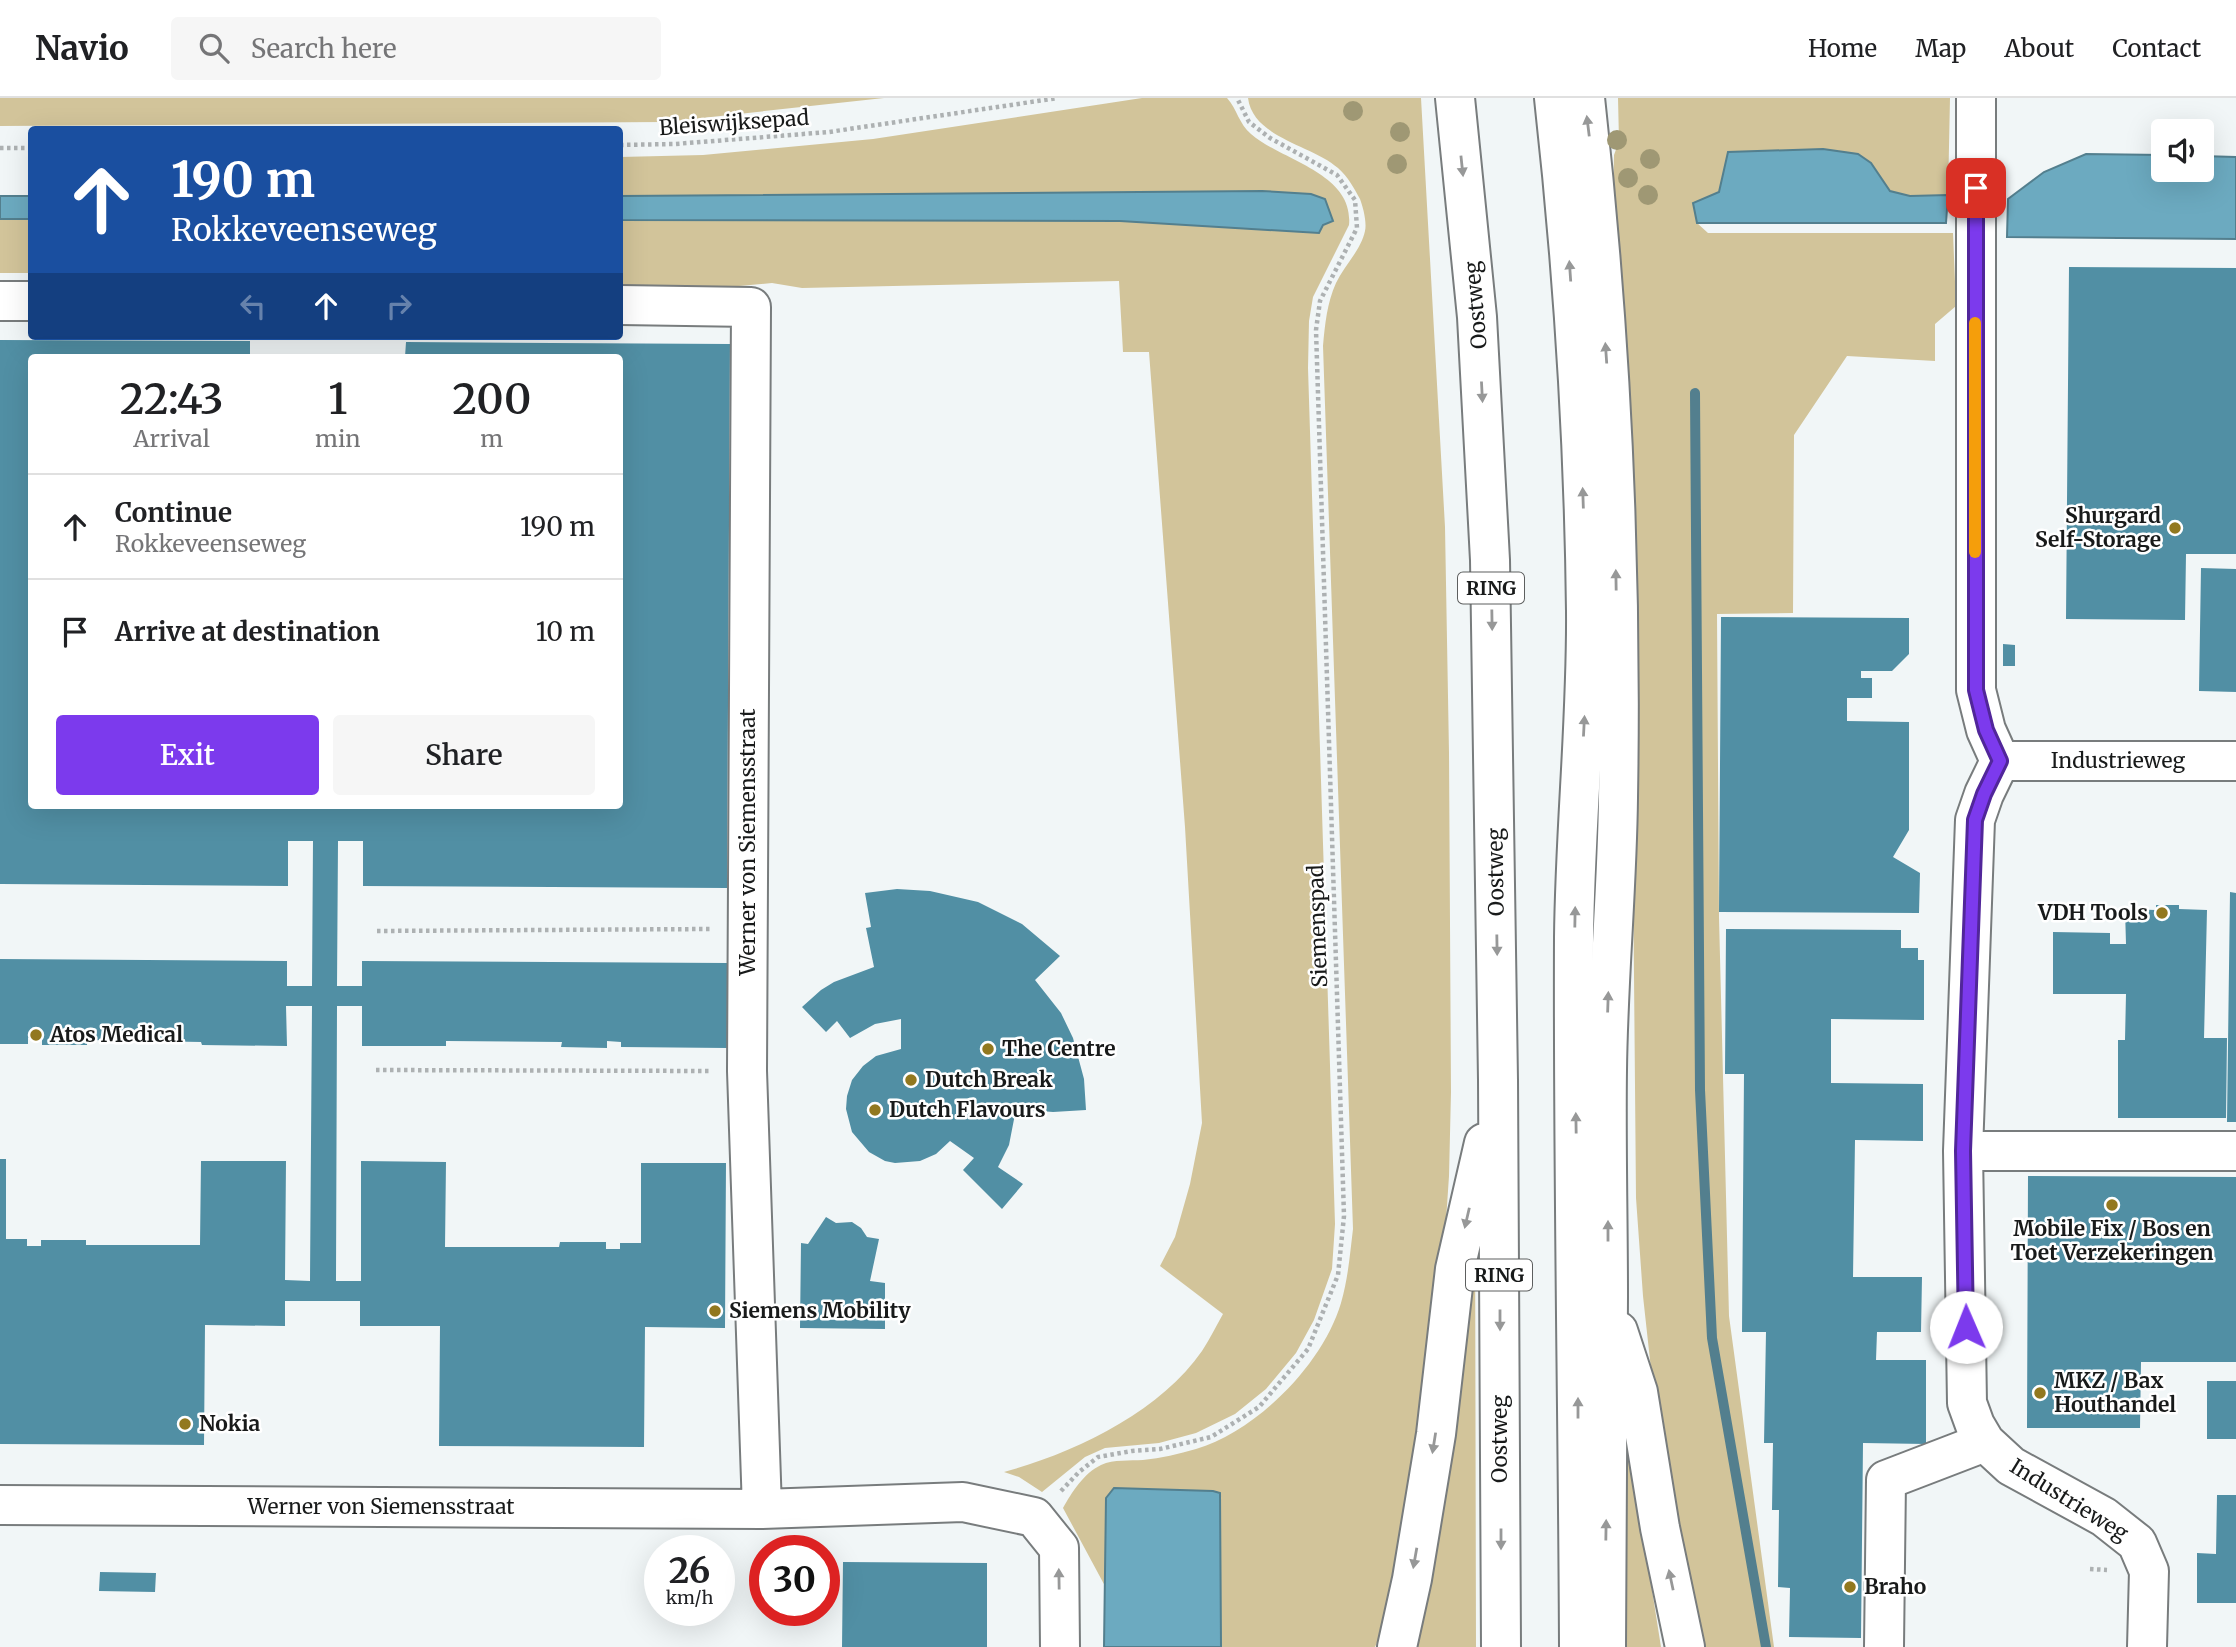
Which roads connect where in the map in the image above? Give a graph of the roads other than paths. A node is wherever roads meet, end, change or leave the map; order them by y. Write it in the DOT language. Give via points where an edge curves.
graph roads {
  1 [pos="1455,98"];
  2 [pos="1554,98"];
  3 [pos="1585,98"];
  4 [pos="1976,98"];
  5 [pos="0,301"];
  6 [pos="28,301"];
  7 [pos="623,305"];
  8 [pos="2000,761"];
  9 [pos="2236,761"];
  10 [pos="1498,1080"];
  11 [pos="1963,1151"];
  12 [pos="2236,1151"];
  13 [pos="1608,1299"];
  14 [pos="1985,1442"];
  15 [pos="0,1505"];
  16 [pos="762,1509"];
  17 [pos="1060,1647"];
  18 [pos="1397,1647"];
  19 [pos="1502,1647"];
  20 [pos="1579,1647"];
  21 [pos="1606,1647"];
  22 [pos="1685,1647"];
  23 [pos="1884,1647"];
  24 [pos="2147,1647"];
  1 -- 10 [label="main road, Oostweg / RING, one-way" via="1478,317 1487,485"];
  20 -- 2 [label="main road, one-way" via="1574,946 1586,612 1578,392"];
  13 -- 3 [label="main road, one-way" via="1608,1000 1617,852 1618,649 1611,432"];
  4 -- 8 [label="main road" via="1976,690"];
  5 -- 6 [label="main road"];
  7 -- 16 [label="main road, Werner von Siemensstraat" via="751,307 747,1071"];
  8 -- 9 [label="main road, Industrieweg"];
  8 -- 11 [label="main road, Industrieweg" via="1975,820"];
  10 -- 18 [label="main road, one-way" via="1455,1269 1436,1434"];
  10 -- 19 [label="main road, Oostweg / RING, one-way"];
  11 -- 12 [label="main road"];
  11 -- 14 [label="main road, Industrieweg" via="1967,1403"];
  21 -- 13 [label="main road, one-way"];
  22 -- 13 [label="main road, one-way" via="1638,1392"];
  14 -- 23 [label="main road" via="1886,1480"];
  14 -- 24 [label="main road, Industrieweg" via="2011,1466 2104,1517 2137,1543 2149,1571"];
  15 -- 16 [label="main road, Werner von Siemensstraat"];
  17 -- 16 [label="main road, Werner von Siemensstraat, one-way" via="1059,1548 1034,1517 963,1502"];
}
